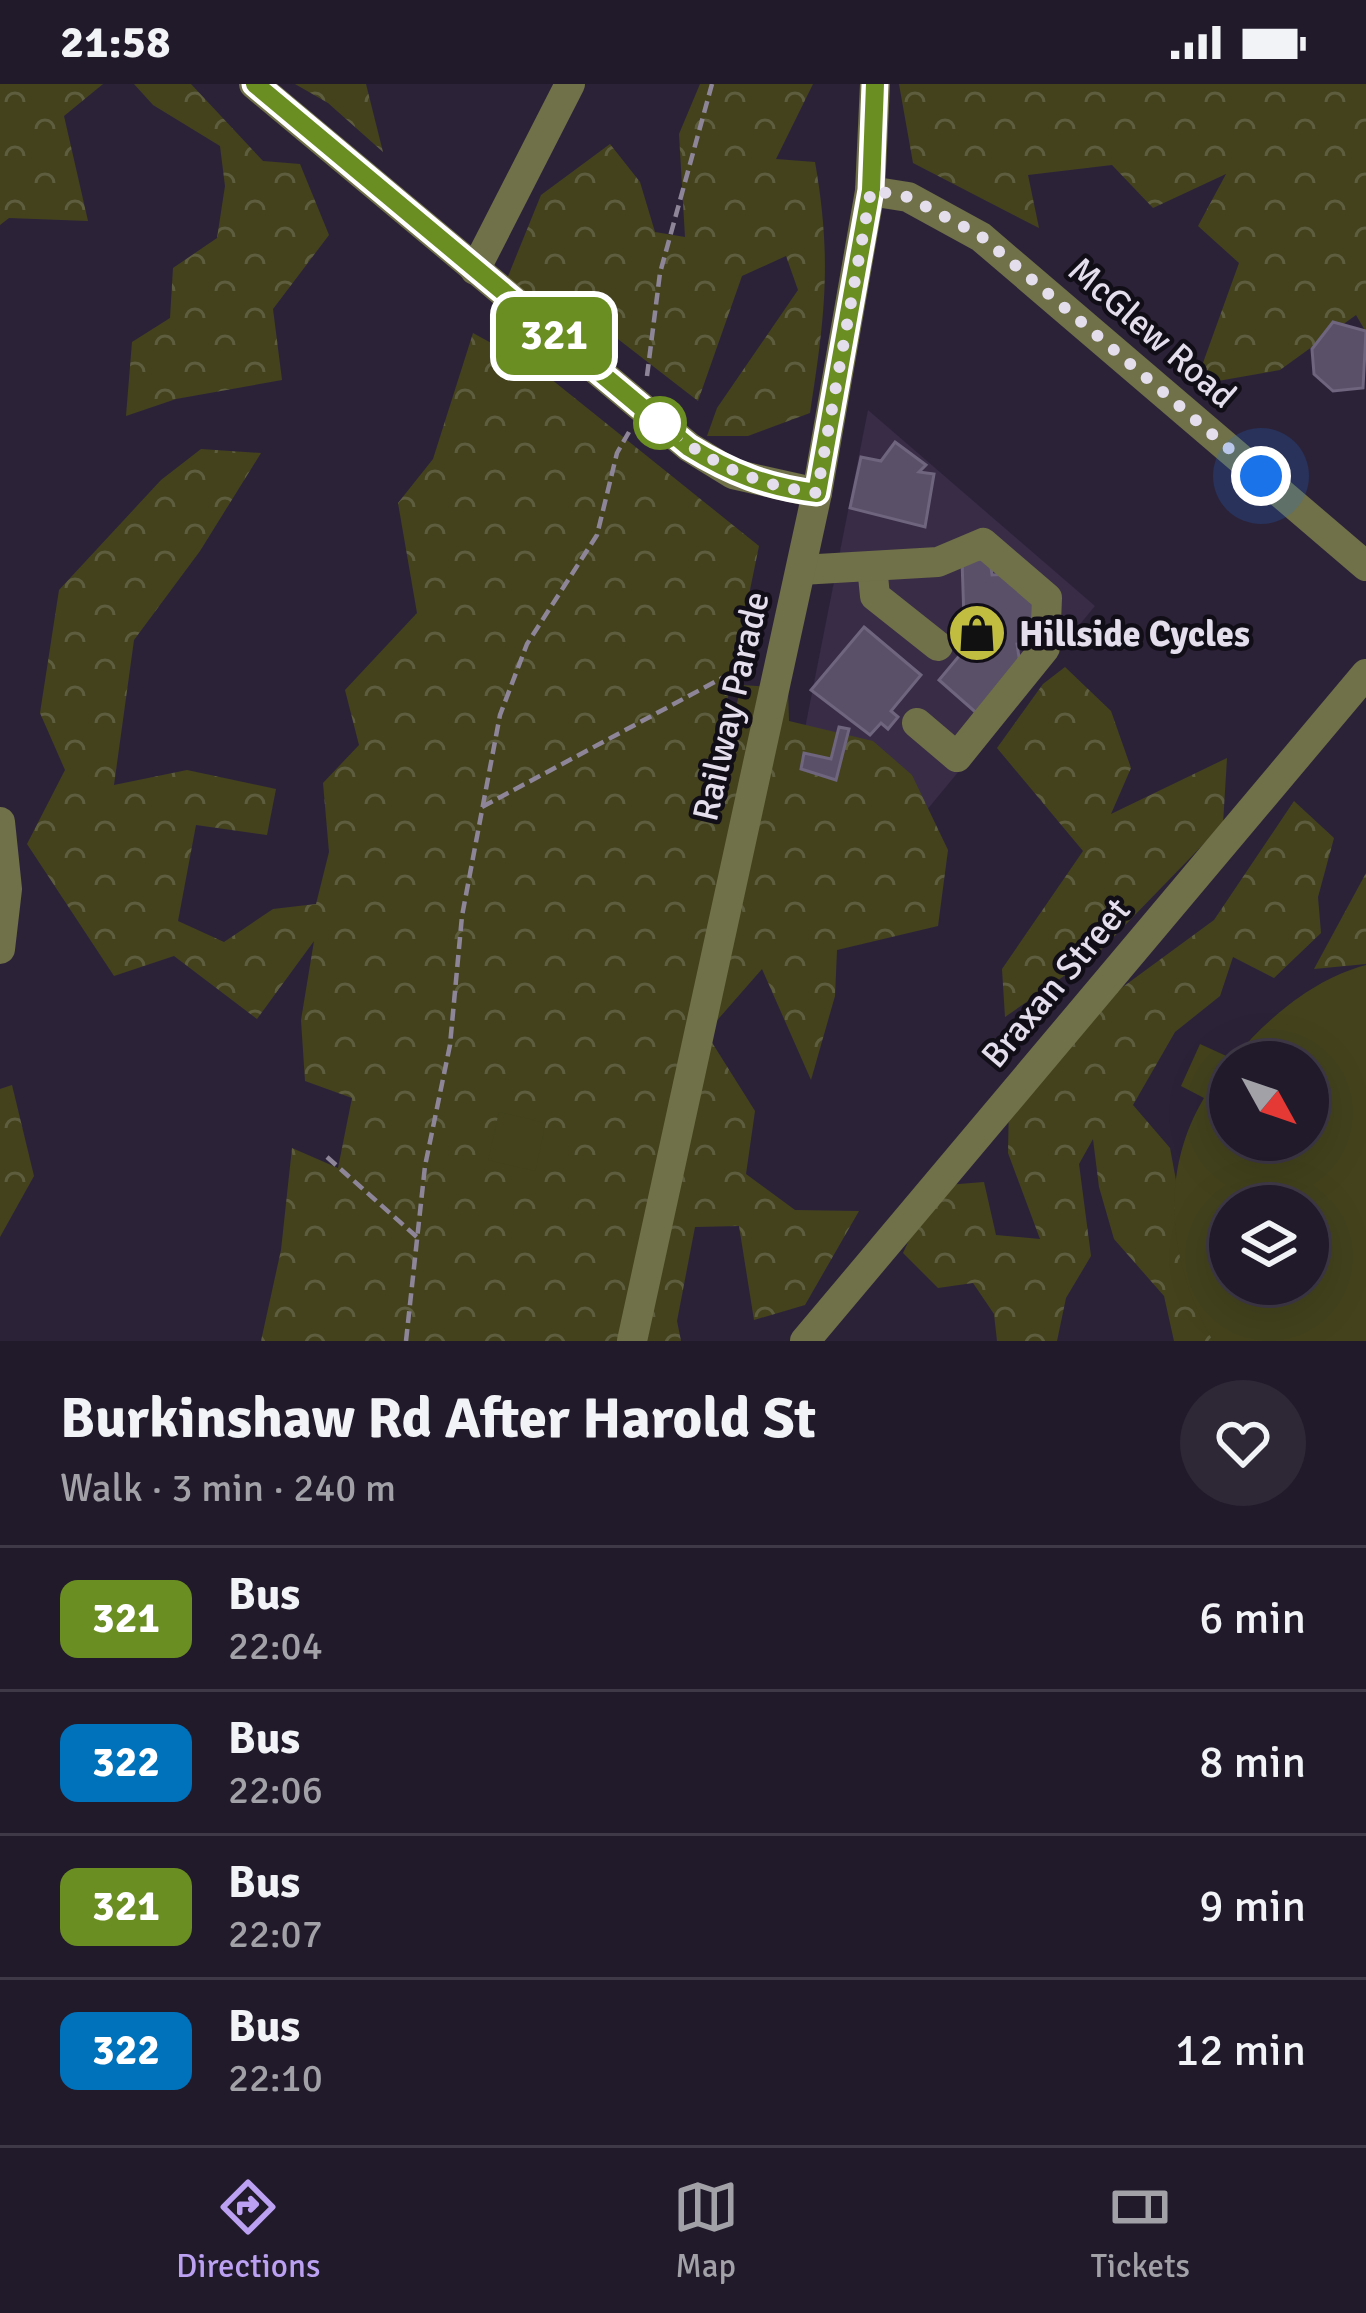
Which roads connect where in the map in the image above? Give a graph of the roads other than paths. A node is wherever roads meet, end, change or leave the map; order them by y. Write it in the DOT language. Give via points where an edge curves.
graph roads {
  1 [pos="254,84"];
  2 [pos="570,84"];
  3 [pos="875,84"];
  4 [pos="871,190"];
  5 [pos="475,270"];
  6 [pos="817,493"];
  7 [pos="872,566"];
  8 [pos="1366,566"];
  9 [pos="801,570"];
  10 [pos="938,646"];
  11 [pos="1366,674"];
  12 [pos="916,723"];
  13 [pos="0,823"];
  14 [pos="0,950"];
  15 [pos="632,1341"];
  16 [pos="805,1341"];
  1 -- 5 [label="street"];
  2 -- 5 [label="street"];
  3 -- 4 [label="street, Railway Parade"];
  4 -- 6 [label="street, Railway Parade"];
  4 -- 8 [label="street, McGlew Road" via="908,197 981,236"];
  5 -- 6 [label="street" via="733,474"];
  6 -- 9 [label="street, Railway Parade"];
  7 -- 9 [label="street"];
  7 -- 10 [label="street" via="875,596"];
  7 -- 12 [label="street" via="938,562 983,543 1047,598 1045,648 957,757"];
  9 -- 15 [label="street, Railway Parade"];
  11 -- 16 [label="street, Braxan Street"];
  13 -- 14 [label="street" via="7,889"];
}
